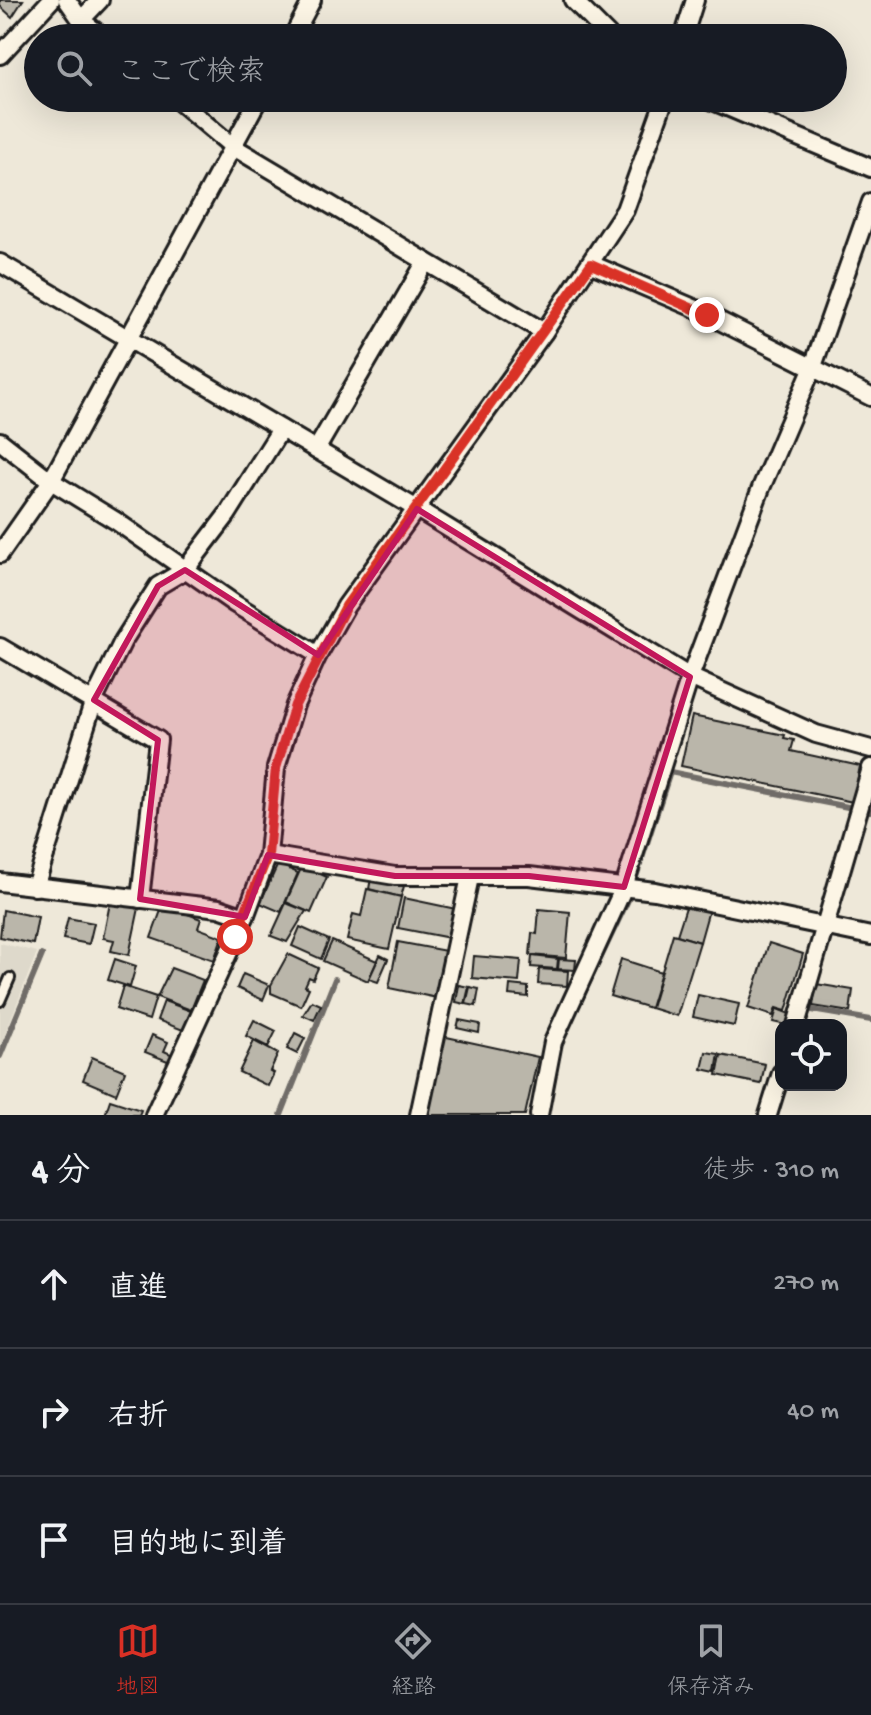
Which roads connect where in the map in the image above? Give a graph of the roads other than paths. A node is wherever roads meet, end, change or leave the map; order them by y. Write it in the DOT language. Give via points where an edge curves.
graph roads {
  1 [pos="51,0"];
  2 [pos="67,0"];
  3 [pos="100,0"];
  4 [pos="312,0"];
  5 [pos="573,0"];
  6 [pos="695,0"];
  7 [pos="81,20"];
  8 [pos="29,24"];
  9 [pos="86,24"];
  10 [pos="299,24"];
  11 [pos="597,24"];
  12 [pos="687,24"];
  13 [pos="24,29"];
  14 [pos="0,55"];
  15 [pos="192,112"];
  16 [pos="251,112"];
  17 [pos="660,112"];
  18 [pos="739,112"];
  19 [pos="232,146"];
  20 [pos="871,168"];
  21 [pos="871,202"];
  22 [pos="0,263"];
  23 [pos="425,263"];
  24 [pos="591,264"];
  25 [pos="544,332"];
  26 [pos="128,338"];
  27 [pos="812,369"];
  28 [pos="871,397"];
  29 [pos="281,429"];
  30 [pos="0,441"];
  31 [pos="316,450"];
  32 [pos="51,481"];
  33 [pos="417,509"];
  34 [pos="0,554"];
  35 [pos="185,570"];
  36 [pos="0,647"];
  37 [pos="318,655"];
  38 [pos="690,677"];
  39 [pos="94,700"];
  40 [pos="871,749"];
  41 [pos="871,768"];
  42 [pos="268,855"];
  43 [pos="470,877"];
  44 [pos="0,882"];
  45 [pos="35,887"];
  46 [pos="624,887"];
  47 [pos="140,899"];
  48 [pos="245,917"];
  49 [pos="828,927"];
  50 [pos="871,936"];
  51 [pos="10,978"];
  52 [pos="0,1001"];
  53 [pos="798,1019"];
  54 [pos="775,1091"];
  55 [pos="154,1115"];
  56 [pos="419,1115"];
  57 [pos="539,1115"];
  58 [pos="768,1115"];
  1 -- 8 [label="street"];
  2 -- 7 [label="street"];
  3 -- 7 [label="street"];
  4 -- 10 [label="street"];
  5 -- 11 [label="street"];
  6 -- 12 [label="street"];
  7 -- 9 [label="street"];
  13 -- 14 [label="street"];
  15 -- 19 [label="street"];
  16 -- 19 [label="street"];
  17 -- 24 [label="street" via="625,210"];
  18 -- 20 [label="street"];
  19 -- 23 [label="street"];
  19 -- 26 [label="street"];
  21 -- 27 [label="street"];
  22 -- 26 [label="street"];
  23 -- 25 [label="street"];
  23 -- 31 [label="street"];
  24 -- 25 [label="street"];
  24 -- 27 [label="street" via="694,308"];
  25 -- 33 [label="street"];
  26 -- 29 [label="street"];
  26 -- 32 [label="street"];
  27 -- 28 [label="street"];
  27 -- 38 [label="street"];
  29 -- 31 [label="street"];
  29 -- 35 [label="street"];
  30 -- 32 [label="street"];
  31 -- 33 [label="street"];
  32 -- 34 [label="street"];
  32 -- 35 [label="street"];
  33 -- 37 [label="street" via="346,606"];
  33 -- 38 [label="street"];
  35 -- 37 [label="street"];
  35 -- 39 [label="street" via="158,586"];
  36 -- 39 [label="street"];
  37 -- 42 [label="street" via="295,705 276,768"];
  38 -- 40 [label="street" via="816,734"];
  38 -- 46 [label="street"];
  39 -- 45 [label="street"];
  39 -- 47 [label="street" via="158,740"];
  41 -- 49 [label="street"];
  42 -- 43 [label="street" via="395,876"];
  42 -- 48 [label="street"];
  43 -- 46 [label="street" via="529,876"];
  43 -- 56 [label="street"];
  44 -- 45 [label="street"];
  45 -- 47 [label="street"];
  46 -- 49 [label="street"];
  46 -- 57 [label="street" via="553,1042"];
  47 -- 48 [label="street" via="219,908"];
  48 -- 55 [label="street"];
  49 -- 50 [label="street"];
  49 -- 53 [label="street"];
  51 -- 52 [label="lane"];
  54 -- 58 [label="street"];
}
